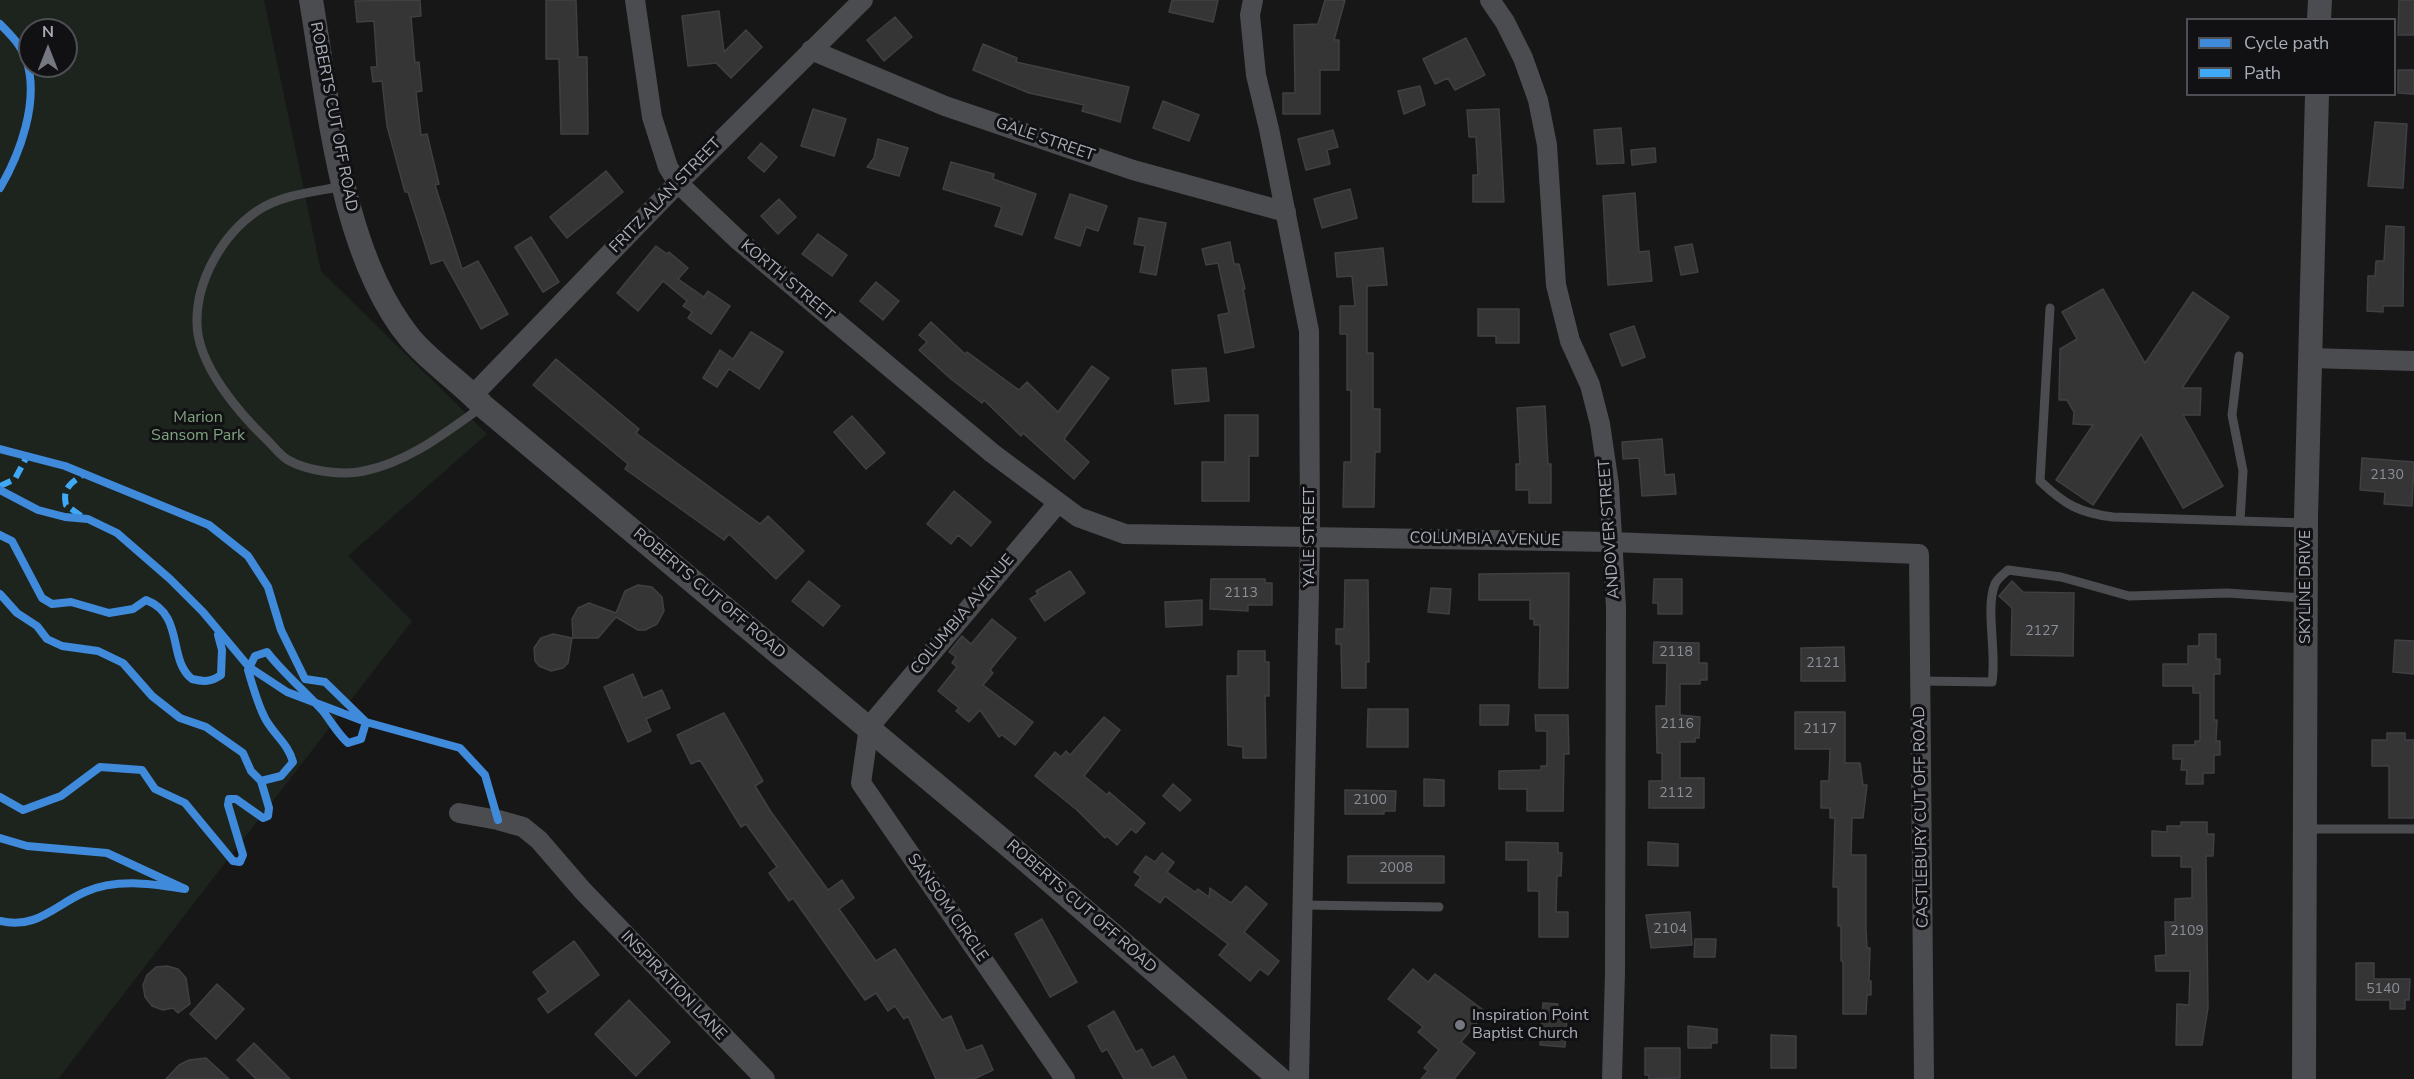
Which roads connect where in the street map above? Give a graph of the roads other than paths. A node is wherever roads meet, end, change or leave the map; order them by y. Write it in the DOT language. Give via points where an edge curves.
graph roads {
  1 [pos="311,0"];
  2 [pos="635,0"];
  3 [pos="863,0"];
  4 [pos="1253,0"];
  5 [pos="1490,0"];
  6 [pos="2320,0"];
  7 [pos="2319,18"];
  8 [pos="811,50"];
  9 [pos="2317,96"];
  10 [pos="678,183"];
  11 [pos="344,186"];
  12 [pos="1286,212"];
  13 [pos="2050,308"];
  14 [pos="2239,356"];
  15 [pos="2310,358"];
  16 [pos="2414,361"];
  17 [pos="478,401"];
  18 [pos="1052,499"];
  19 [pos="2240,521"];
  20 [pos="2306,523"];
  21 [pos="1310,538"];
  22 [pos="1612,543"];
  23 [pos="1919,555"];
  24 [pos="2306,598"];
  25 [pos="1920,681"];
  26 [pos="869,728"];
  27 [pos="459,813"];
  28 [pos="2305,829"];
  29 [pos="2414,829"];
  30 [pos="1303,905"];
  31 [pos="1438,907"];
  32 [pos="765,1079"];
  33 [pos="1065,1079"];
  34 [pos="1280,1079"];
  35 [pos="1299,1079"];
  36 [pos="1612,1079"];
  37 [pos="1924,1079"];
  38 [pos="2304,1079"];
  1 -- 11 [label="street, ROBERTS CUT OFF ROAD"];
  2 -- 10 [label="street, KORTH STREET" via="652,117 668,167"];
  3 -- 8 [label="street, FRITZ ALAN STREET"];
  4 -- 12 [label="street, YALE STREET" via="1250,15 1256,75"];
  5 -- 22 [label="street, ANDOVER STREET" via="1523,58 1538,100 1547,145 1556,285 1570,341 1590,386 1600,424"];
  6 -- 7 [label="street"];
  8 -- 10 [label="street, FRITZ ALAN STREET"];
  8 -- 12 [label="street, GALE STREET" via="945,106 1133,170"];
  9 -- 15 [label="street, SKYLINE DRIVE"];
  10 -- 17 [label="street, FRITZ ALAN STREET"];
  10 -- 18 [label="street, KORTH STREET" via="736,239"];
  11 -- 17 [label="street, ROBERTS CUT OFF ROAD" via="359,240 383,295 410,338"];
  11 -- 17 [label="lane" via="284,198 257,211 220,249 202,282 196,324 210,370 244,417 288,460 323,471 363,472 421,450"];
  12 -- 21 [label="street, YALE STREET" via="1309,331"];
  13 -- 19 [label="lane" via="2040,481 2062,502 2090,514"];
  14 -- 19 [label="lane" via="2232,415 2243,471"];
  15 -- 16 [label="street"];
  15 -- 20 [label="street, SKYLINE DRIVE"];
  17 -- 26 [label="street, ROBERTS CUT OFF ROAD"];
  18 -- 21 [label="street, COLUMBIA AVENUE" via="1092,524 1125,534"];
  18 -- 26 [label="street, COLUMBIA AVENUE"];
  19 -- 20 [label="lane"];
  20 -- 24 [label="street, SKYLINE DRIVE"];
  21 -- 22 [label="street, COLUMBIA AVENUE"];
  21 -- 30 [label="street, YALE STREET"];
  22 -- 23 [label="street, COLUMBIA AVENUE"];
  22 -- 36 [label="street, ANDOVER STREET" via="1616,607"];
  23 -- 25 [label="street, CASTLEBURY CUT OFF ROAD"];
  24 -- 25 [label="lane" via="2227,593 2129,596 2061,577 2008,570 1995,583 1992,602 1992,682"];
  24 -- 28 [label="street, SKYLINE DRIVE"];
  25 -- 37 [label="street, CASTLEBURY CUT OFF ROAD"];
  26 -- 33 [label="street, SANSOM CIRCLE" via="861,783"];
  26 -- 34 [label="street, ROBERTS CUT OFF ROAD"];
  27 -- 32 [label="street, INSPIRATION LANE" via="523,827 539,840 583,891"];
  28 -- 29 [label="lane"];
  28 -- 38 [label="street, SKYLINE DRIVE"];
  30 -- 31 [label="lane"];
  30 -- 35 [label="street, YALE STREET"];
}
